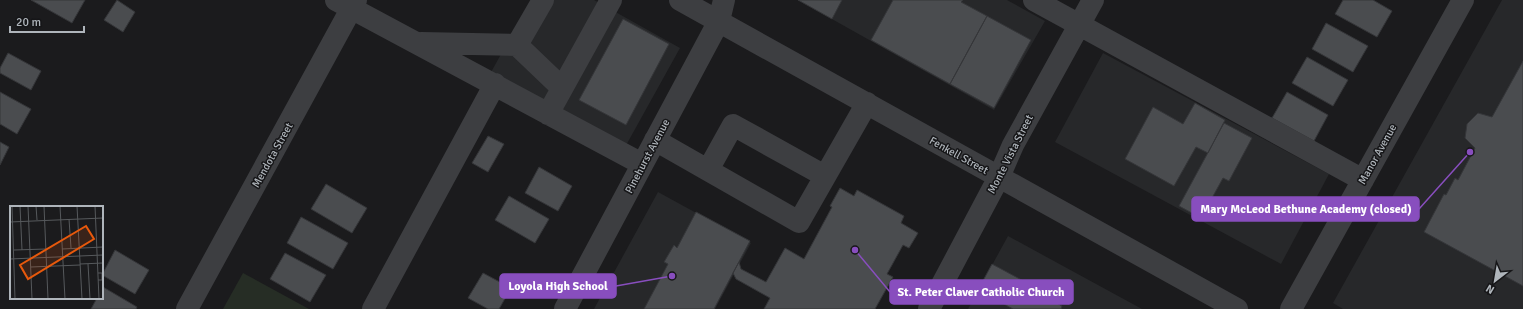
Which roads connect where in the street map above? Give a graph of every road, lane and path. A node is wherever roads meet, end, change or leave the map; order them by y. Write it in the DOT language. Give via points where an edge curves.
graph roads {
  1 [pos="542,0"];
  2 [pos="611,0"];
  3 [pos="680,0"];
  4 [pos="724,0"];
  5 [pos="1034,0"];
  6 [pos="1093,0"];
  7 [pos="1463,0"];
  8 [pos="348,3"];
  9 [pos="719,21"];
  10 [pos="1079,25"];
  11 [pos="416,43"];
  12 [pos="517,45"];
  13 [pos="495,84"];
  14 [pos="562,88"];
  15 [pos="867,103"];
  16 [pos="548,114"];
  17 [pos="655,140"];
  18 [pos="642,164"];
  19 [pos="708,170"];
  20 [pos="826,176"];
  21 [pos="999,177"];
  22 [pos="1363,180"];
  23 [pos="187,309"];
  24 [pos="373,309"];
  25 [pos="565,309"];
  26 [pos="929,309"];
  27 [pos="1237,309"];
  28 [pos="1291,309"];
  1 -- 12 [label="street"];
  2 -- 14 [label="street"];
  3 -- 9 [label="street, Fenkell Street"];
  4 -- 9 [label="street, Pinehurst Avenue"];
  5 -- 10 [label="street"];
  6 -- 10 [label="street, Monte Vista Street"];
  7 -- 22 [label="street, Manor Avenue"];
  8 -- 11 [label="street"];
  8 -- 23 [label="street, Mendota Street"];
  9 -- 15 [label="street, Fenkell Street"];
  9 -- 17 [label="street, Pinehurst Avenue"];
  10 -- 21 [label="street, Monte Vista Street" via="1013,145"];
  10 -- 22 [label="street"];
  11 -- 12 [label="street"];
  11 -- 13 [label="street"];
  12 -- 14 [label="street"];
  13 -- 16 [label="street"];
  13 -- 24 [label="street"];
  14 -- 16 [label="street"];
  15 -- 20 [label="street"];
  15 -- 21 [label="street, Fenkell Street"];
  16 -- 18 [label="street"];
  17 -- 18 [label="street, Pinehurst Avenue"];
  17 -- 19 [label="street"];
  18 -- 25 [label="street, Pinehurst Avenue"];
  19 -- 20 [label="street" via="733,125"];
  19 -- 20 [label="street" via="799,222"];
  21 -- 26 [label="street, Monte Vista Street"];
  21 -- 27 [label="street, Fenkell Street"];
  22 -- 28 [label="street, Manor Avenue"];
}
